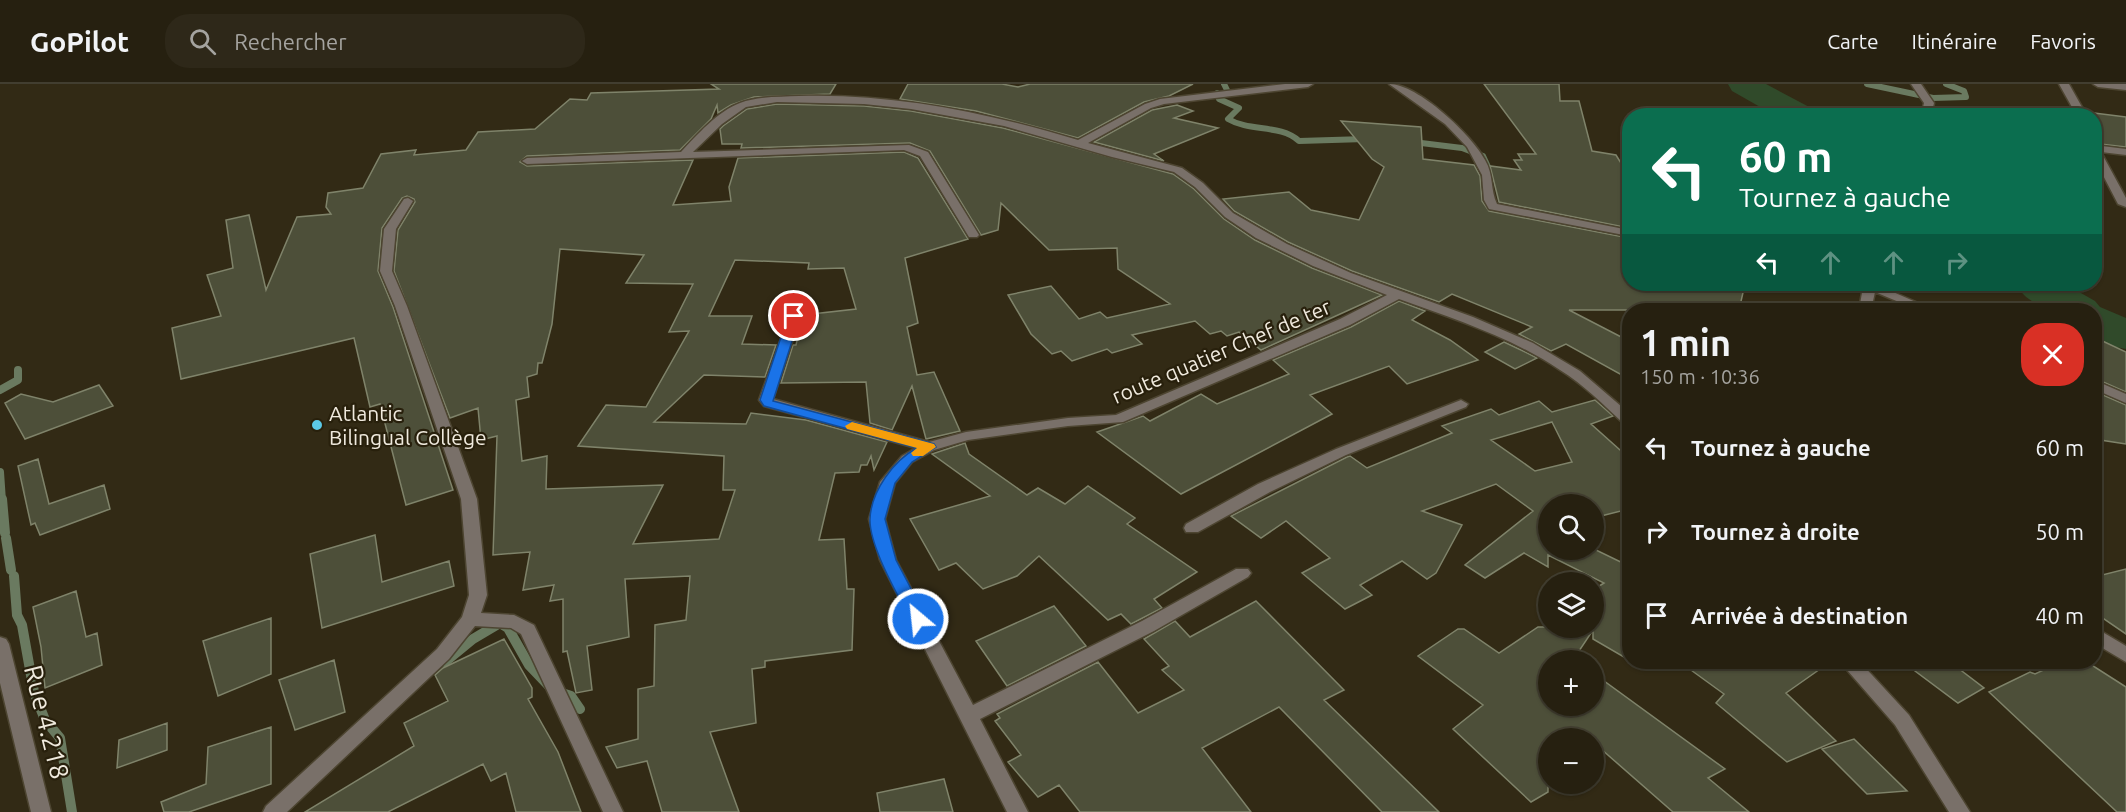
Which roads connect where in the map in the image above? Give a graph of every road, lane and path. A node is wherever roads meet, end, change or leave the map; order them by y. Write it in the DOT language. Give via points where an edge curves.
graph roads {
  1 [pos="1308,84"];
  2 [pos="1394,84"];
  3 [pos="1916,84"];
  4 [pos="2064,84"];
  5 [pos="2098,84"];
  6 [pos="2126,87"];
  7 [pos="1928,108"];
  8 [pos="2079,108"];
  9 [pos="1080,143"];
  10 [pos="2102,149"];
  11 [pos="2126,152"];
  12 [pos="683,156"];
  13 [pos="526,161"];
  14 [pos="2102,163"];
  15 [pos="408,201"];
  16 [pos="2124,204"];
  17 [pos="1622,232"];
  18 [pos="973,235"];
  19 [pos="1884,291"];
  20 [pos="1399,294"];
  21 [pos="801,297"];
  22 [pos="1912,303"];
  23 [pos="2102,388"];
  24 [pos="2126,399"];
  25 [pos="1461,404"];
  26 [pos="1622,414"];
  27 [pos="929,447"];
  28 [pos="1192,528"];
  29 [pos="1242,573"];
  30 [pos="470,619"];
  31 [pos="2102,639"];
  32 [pos="0,644"];
  33 [pos="2126,655"];
  34 [pos="1855,669"];
  35 [pos="969,716"];
  36 [pos="42,812"];
  37 [pos="273,812"];
  38 [pos="613,812"];
  39 [pos="1018,812"];
  40 [pos="1960,812"];
  1 -- 9 [label="street" via="1149,105"];
  2 -- 17 [label="street" via="1464,135 1487,175 1489,203 1493,207"];
  3 -- 7 [label="street" via="1929,102"];
  4 -- 8 [label="street"];
  5 -- 6 [label="street"];
  9 -- 12 [label="street" via="957,105 833,88 795,90 744,104 710,129"];
  9 -- 20 [label="street" via="1177,170 1261,236 1318,264"];
  10 -- 11 [label="street"];
  12 -- 13 [label="street"];
  12 -- 18 [label="street" via="916,149 924,154"];
  14 -- 16 [label="street"];
  15 -- 30 [label="street" via="390,229 386,271 469,499 478,595"];
  19 -- 22 [label="street"];
  20 -- 26 [label="street" via="1513,338 1556,361"];
  20 -- 27 [label="street, route quatier Chef de ter" via="1345,322 1118,419 1018,428 966,436"];
  21 -- 27 [label="street" via="766,400"];
  23 -- 24 [label="street"];
  25 -- 28 [label="street" via="1332,456"];
  27 -- 35 [label="street, route quatier Chef de ter" via="907,459 888,482 877,519 888,560"];
  29 -- 35 [label="street" via="1148,626"];
  30 -- 37 [label="street" via="443,654"];
  30 -- 38 [label="street" via="514,622 528,630"];
  31 -- 33 [label="street"];
  32 -- 36 [label="street, Rue 4.218"];
  34 -- 40 [label="street" via="1902,720"];
  35 -- 39 [label="street, route quatier Chef de ter"];
}
